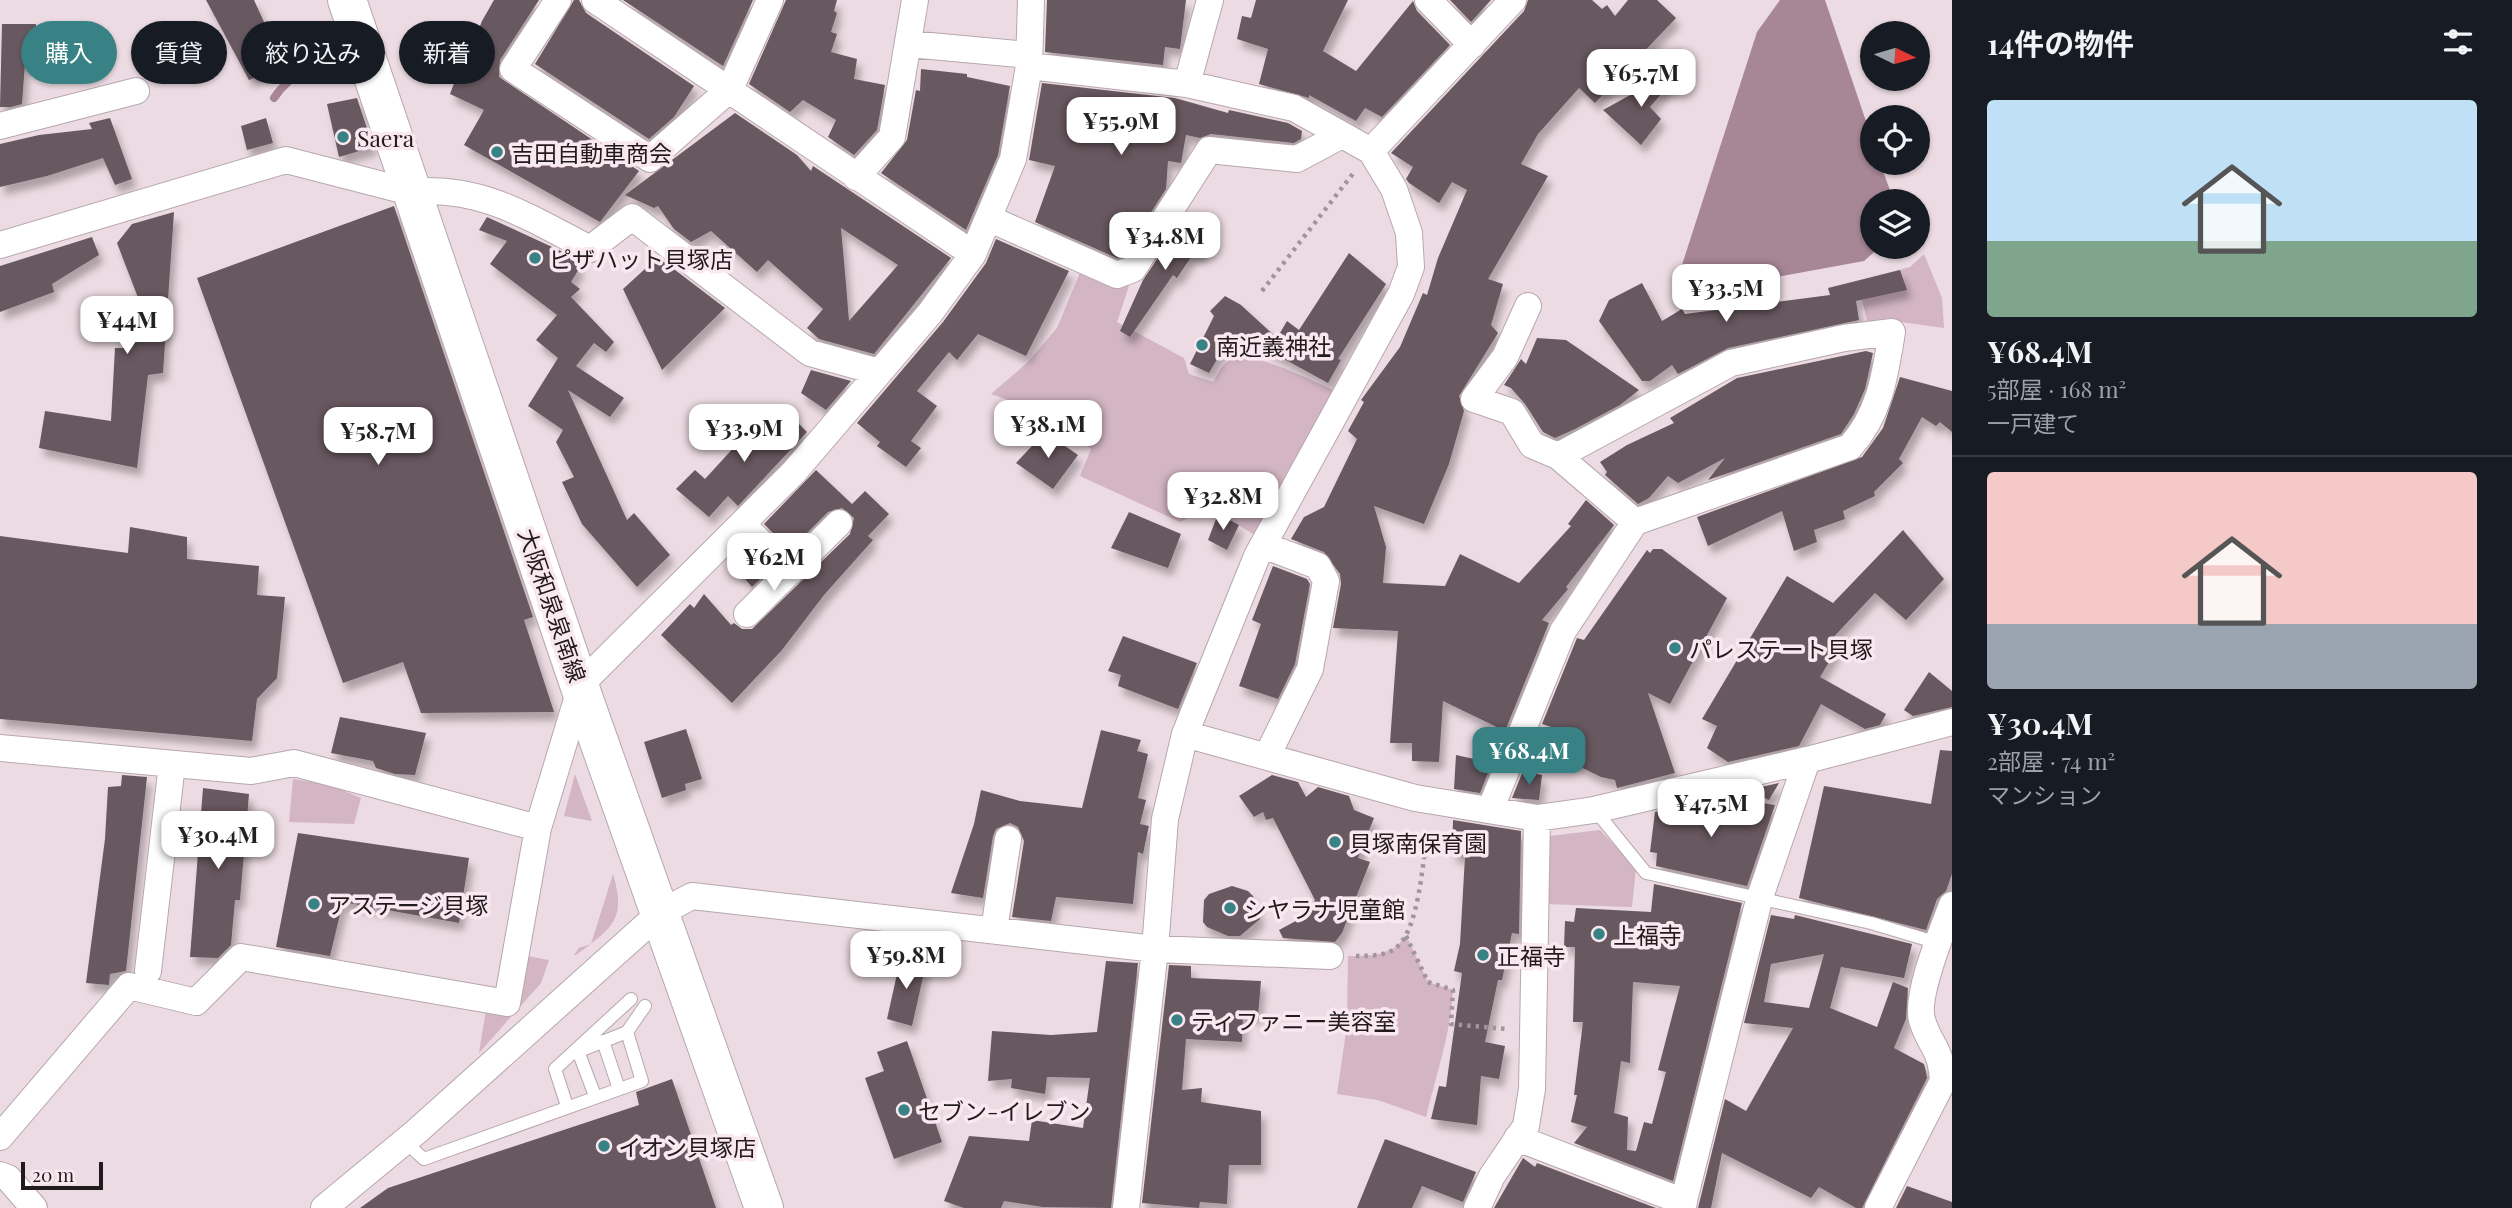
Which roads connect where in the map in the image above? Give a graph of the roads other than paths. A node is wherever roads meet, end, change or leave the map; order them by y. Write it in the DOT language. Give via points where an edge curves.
graph roads {
  1 [pos="347,0"];
  2 [pos="558,0"];
  3 [pos="595,0"];
  4 [pos="770,0"];
  5 [pos="915,0"];
  6 [pos="1031,0"];
  7 [pos="1210,0"];
  8 [pos="1428,0"];
  9 [pos="1513,0"];
  10 [pos="909,44"];
  11 [pos="1472,45"];
  12 [pos="1029,60"];
  13 [pos="1187,83"];
  14 [pos="730,89"];
  15 [pos="136,92"];
  16 [pos="0,126"];
  17 [pos="1342,135"];
  18 [pos="1371,151"];
  19 [pos="856,177"];
  20 [pos="410,192"];
  21 [pos="990,219"];
  22 [pos="0,245"];
  23 [pos="973,254"];
  24 [pos="1528,306"];
  25 [pos="879,372"];
  26 [pos="1558,456"];
  27 [pos="1635,522"];
  28 [pos="839,523"];
  29 [pos="742,524"];
  30 [pos="1263,545"];
  31 [pos="790,572"];
  32 [pos="747,614"];
  33 [pos="582,684"];
  34 [pos="1952,722"];
  35 [pos="1185,734"];
  36 [pos="0,748"];
  37 [pos="1266,756"];
  38 [pos="1807,760"];
  39 [pos="172,764"];
  40 [pos="1490,810"];
  41 [pos="1594,810"];
  42 [pos="1537,818"];
  43 [pos="538,828"];
  44 [pos="1008,839"];
  45 [pos="1759,900"];
  46 [pos="1952,905"];
  47 [pos="660,913"];
  48 [pos="994,930"];
  49 [pos="1938,943"];
  50 [pos="1155,949"];
  51 [pos="1330,956"];
  52 [pos="148,971"];
  53 [pos="631,999"];
  54 [pos="645,1006"];
  55 [pos="627,1032"];
  56 [pos="603,1041"];
  57 [pos="576,1052"];
  58 [pos="619,1088"];
  59 [pos="595,1096"];
  60 [pos="567,1106"];
  61 [pos="0,1137"];
  62 [pos="1517,1138"];
  63 [pos="414,1150"];
  64 [pos="0,1175"];
  65 [pos="1683,1205"];
  66 [pos="34,1208"];
  67 [pos="324,1208"];
  68 [pos="764,1208"];
  69 [pos="1126,1208"];
  70 [pos="1477,1208"];
  71 [pos="1878,1208"];
  1 -- 20 [label="main road, 大阪和泉泉南線"];
  2 -- 14 [label="street" via="513,69 650,159"];
  3 -- 14 [label="street"];
  4 -- 14 [label="street"];
  5 -- 10 [label="street"];
  6 -- 12 [label="street"];
  7 -- 13 [label="street"];
  8 -- 11 [label="street"];
  9 -- 11 [label="street"];
  10 -- 12 [label="street"];
  10 -- 19 [label="street" via="892,136"];
  11 -- 18 [label="street"];
  12 -- 13 [label="street"];
  12 -- 21 [label="street" via="1013,159"];
  13 -- 17 [label="street" via="1294,108"];
  14 -- 19 [label="street"];
  15 -- 16 [label="street"];
  17 -- 18 [label="street"];
  17 -- 21 [label="street" via="1297,159 1209,150 1133,269 1116,275"];
  18 -- 30 [label="street" via="1394,189 1409,233 1410,267 1401,294"];
  19 -- 23 [label="street"];
  20 -- 22 [label="street" via="286,160"];
  20 -- 25 [label="street" via="430,190 495,200 590,249 632,217 810,353"];
  20 -- 33 [label="main road, 大阪和泉泉南線"];
  21 -- 23 [label="street"];
  23 -- 25 [label="street"];
  24 -- 26 [label="street" via="1505,357 1474,399 1512,412 1532,445"];
  25 -- 29 [label="street" via="794,472"];
  26 -- 27 [label="street"];
  26 -- 27 [label="street" via="1731,363 1892,332 1884,388 1866,430 1850,447"];
  27 -- 40 [label="street" via="1563,631"];
  28 -- 31 [label="street"];
  29 -- 31 [label="street"];
  29 -- 33 [label="street"];
  30 -- 35 [label="street"];
  30 -- 37 [label="street" via="1318,566 1326,581 1310,669"];
  31 -- 32 [label="street"];
  33 -- 43 [label="street"];
  33 -- 47 [label="main road, 大阪和泉泉南線"];
  34 -- 38 [label="street"];
  35 -- 37 [label="street"];
  35 -- 50 [label="street" via="1164,820"];
  36 -- 39 [label="street"];
  37 -- 40 [label="street" via="1432,801"];
  38 -- 41 [label="street"];
  38 -- 45 [label="street"];
  39 -- 43 [label="street" via="251,771 294,763"];
  39 -- 52 [label="street"];
  40 -- 42 [label="street"];
  41 -- 42 [label="street"];
  41 -- 45 [label="lane" via="1646,873"];
  42 -- 62 [label="street" via="1532,1089 1526,1126"];
  43 -- 61 [label="street" via="507,1003 241,957 196,1002 129,986"];
  44 -- 48 [label="street"];
  45 -- 49 [label="lane" via="1871,923"];
  45 -- 65 [label="street"];
  46 -- 49 [label="street"];
  47 -- 48 [label="street" via="692,896"];
  47 -- 67 [label="street" via="416,1132"];
  47 -- 68 [label="main road, 大阪和泉泉南線"];
  48 -- 50 [label="street"];
  49 -- 71 [label="street" via="1929,965 1921,1018 1942,1058 1942,1081"];
  50 -- 51 [label="street"];
  50 -- 69 [label="street"];
  53 -- 57 [label="lane"];
  54 -- 55 [label="lane"];
  55 -- 56 [label="lane"];
  55 -- 58 [label="lane" via="642,1081"];
  56 -- 57 [label="lane"];
  56 -- 58 [label="lane"];
  57 -- 59 [label="lane"];
  57 -- 60 [label="lane" via="555,1069"];
  58 -- 59 [label="lane"];
  59 -- 60 [label="lane"];
  60 -- 63 [label="lane" via="424,1159"];
  62 -- 65 [label="street"];
  62 -- 70 [label="street"];
  64 -- 66 [label="street"];
}
